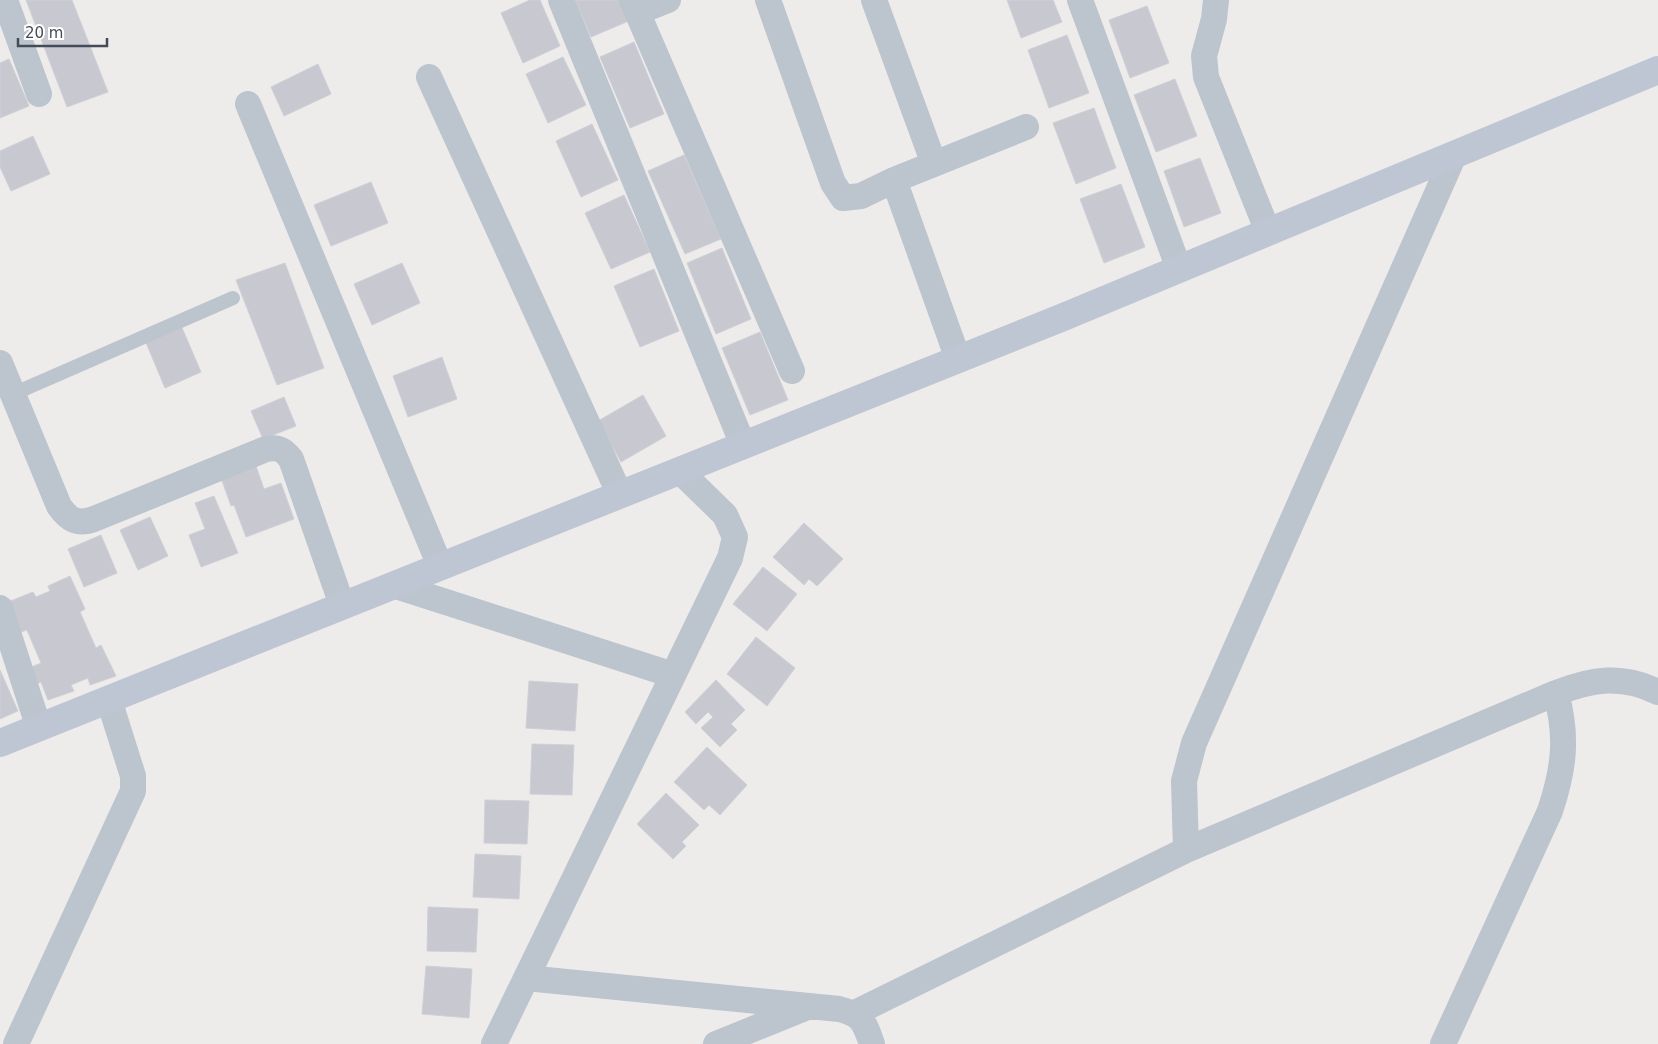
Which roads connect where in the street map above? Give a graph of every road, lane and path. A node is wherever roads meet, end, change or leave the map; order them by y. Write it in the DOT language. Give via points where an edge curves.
graph roads {
  1 [pos="5,0"];
  2 [pos="561,0"];
  3 [pos="668,0"];
  4 [pos="768,0"];
  5 [pos="874,0"];
  6 [pos="1080,0"];
  7 [pos="1216,0"];
  8 [pos="635,6"];
  9 [pos="1658,70"];
  10 [pos="429,78"];
  11 [pos="38,94"];
  12 [pos="248,104"];
  13 [pos="1026,127"];
  14 [pos="1454,155"];
  15 [pos="934,164"];
  16 [pos="894,180"];
  17 [pos="1268,232"];
  18 [pos="1179,269"];
  19 [pos="233,298"];
  20 [pos="958,359"];
  21 [pos="0,363"];
  22 [pos="792,372"];
  23 [pos="13,394"];
  24 [pos="743,445"];
  25 [pos="680,470"];
  26 [pos="620,495"];
  27 [pos="440,566"];
  28 [pos="393,585"];
  29 [pos="342,606"];
  30 [pos="0,608"];
  31 [pos="673,674"];
  32 [pos="1658,692"];
  33 [pos="1556,693"];
  34 [pos="109,700"];
  35 [pos="39,728"];
  36 [pos="0,743"];
  37 [pos="1186,850"];
  38 [pos="526,978"];
  39 [pos="808,1007"];
  40 [pos="855,1013"];
  41 [pos="16,1044"];
  42 [pos="494,1044"];
  43 [pos="716,1044"];
  44 [pos="872,1044"];
  45 [pos="1443,1044"];
  1 -- 11 [label="street"];
  2 -- 24 [label="street"];
  3 -- 8 [label="street"];
  4 -- 16 [label="street" via="833,183 843,198 861,196"];
  5 -- 15 [label="street"];
  6 -- 18 [label="street"];
  7 -- 17 [label="street" via="1204,56 1206,77"];
  8 -- 22 [label="street"];
  9 -- 14 [label="street"];
  10 -- 26 [label="street"];
  12 -- 27 [label="street"];
  13 -- 15 [label="street"];
  14 -- 17 [label="street"];
  14 -- 37 [label="street" via="1194,743 1184,781"];
  15 -- 16 [label="street"];
  16 -- 20 [label="street"];
  17 -- 18 [label="street"];
  18 -- 20 [label="street"];
  19 -- 23 [label="lane"];
  20 -- 24 [label="street"];
  21 -- 23 [label="street"];
  23 -- 29 [label="street" via="59,506 74,522 94,519 266,449 284,450 291,460"];
  24 -- 25 [label="street"];
  25 -- 26 [label="street"];
  25 -- 31 [label="street" via="725,515 735,537 730,558"];
  26 -- 27 [label="street"];
  27 -- 28 [label="street"];
  28 -- 29 [label="street"];
  28 -- 31 [label="street"];
  29 -- 34 [label="street"];
  30 -- 35 [label="street"];
  31 -- 38 [label="street"];
  32 -- 33 [label="street" via="1640,683 1606,680 1579,684"];
  33 -- 37 [label="street"];
  33 -- 45 [label="street" via="1563,719 1564,753 1553,803"];
  34 -- 35 [label="street"];
  34 -- 41 [label="street" via="133,776 130,803"];
  35 -- 36 [label="street"];
  37 -- 40 [label="street"];
  38 -- 39 [label="street"];
  38 -- 42 [label="street"];
  39 -- 40 [label="street" via="823,1006"];
  39 -- 43 [label="street"];
  40 -- 44 [label="street" via="865,1026"];
}
